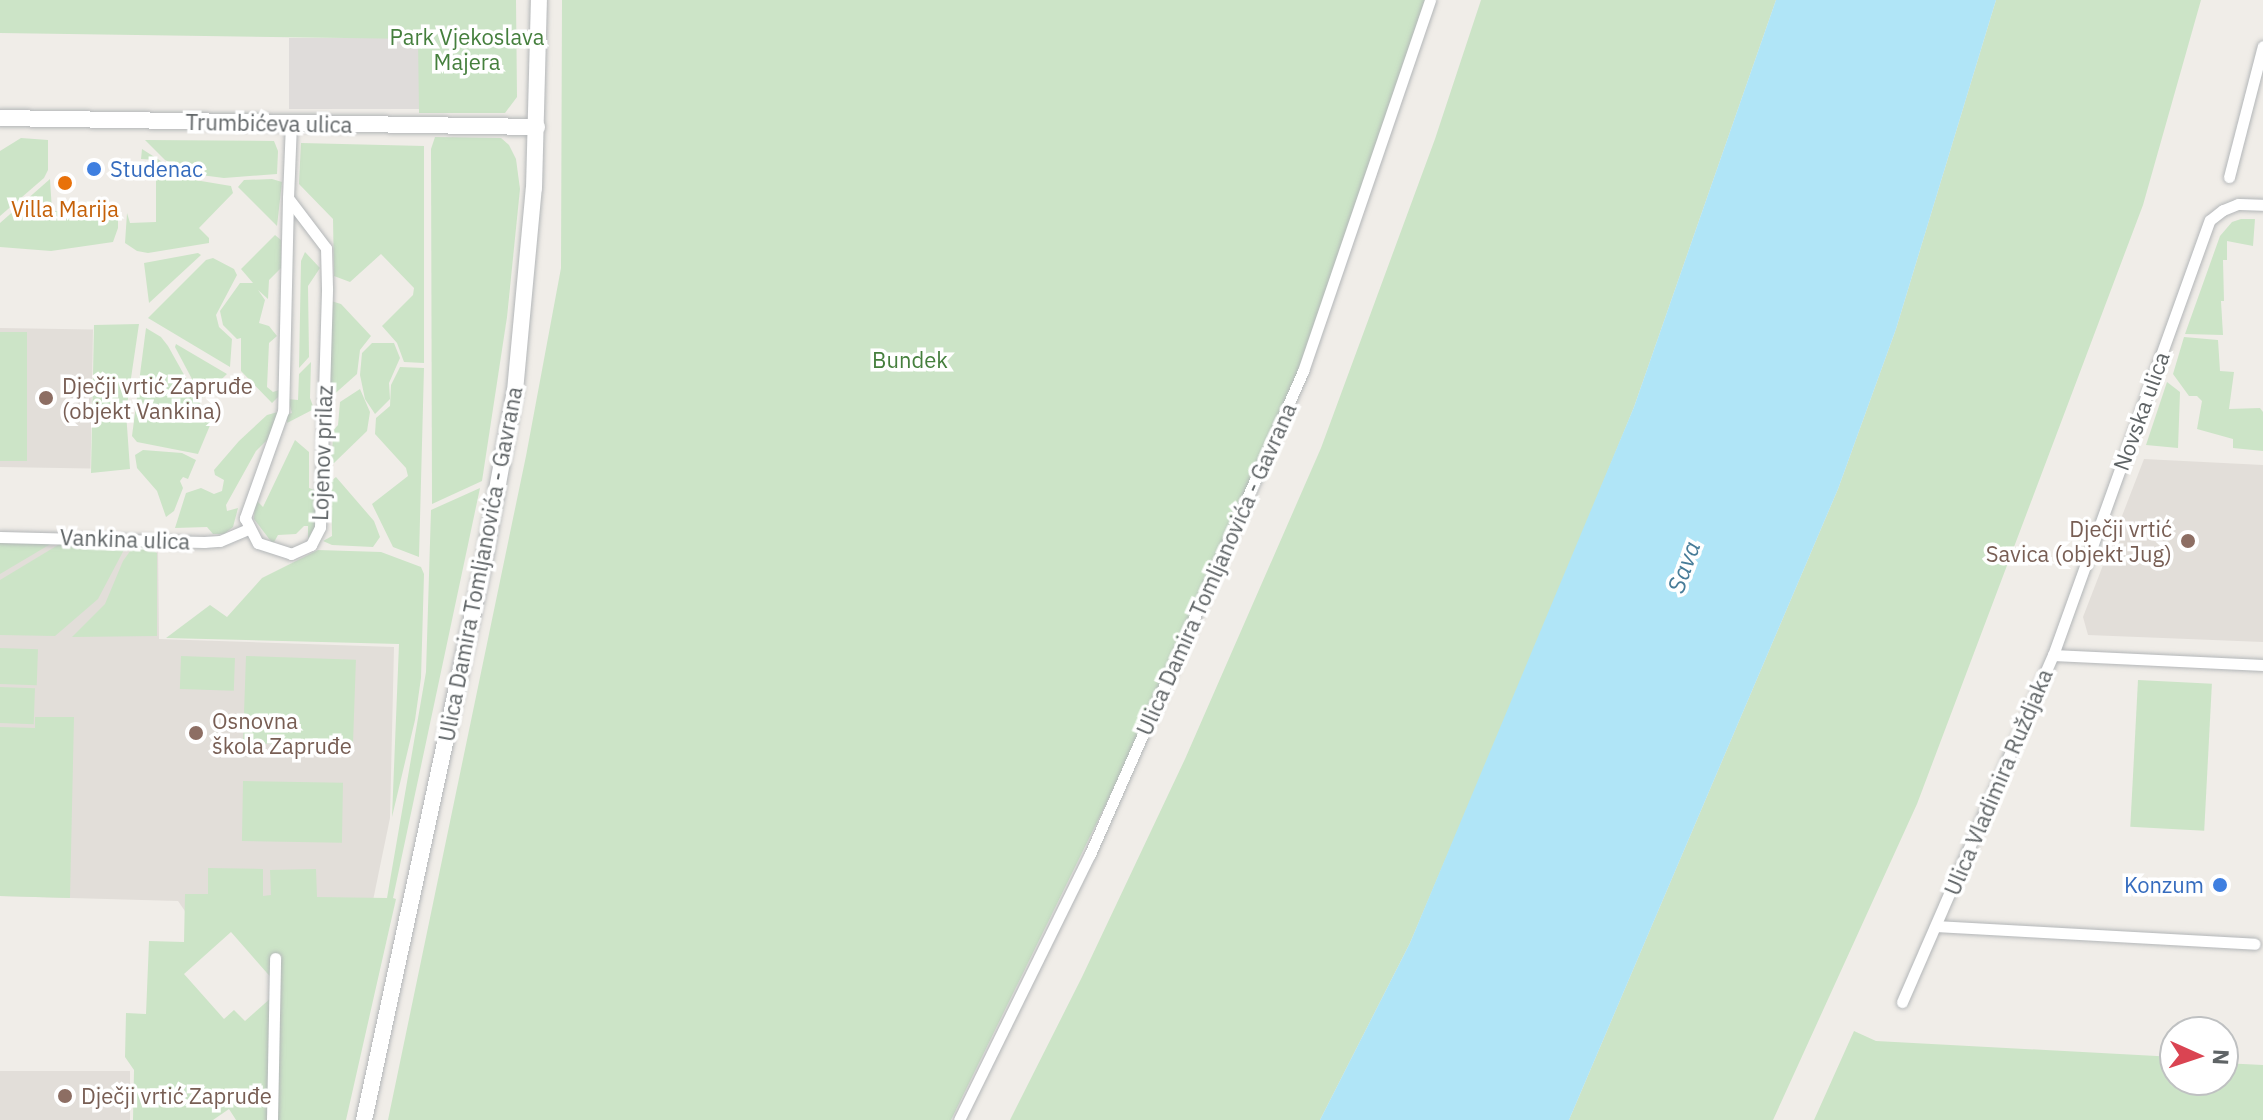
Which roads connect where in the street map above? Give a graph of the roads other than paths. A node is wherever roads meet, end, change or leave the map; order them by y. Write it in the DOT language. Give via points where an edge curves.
graph roads {
  1 [pos="539,0"];
  2 [pos="1430,0"];
  3 [pos="2263,46"];
  4 [pos="0,118"];
  5 [pos="291,123"];
  6 [pos="537,127"];
  7 [pos="2229,177"];
  8 [pos="288,198"];
  9 [pos="2263,205"];
  10 [pos="248,529"];
  11 [pos="0,537"];
  12 [pos="2053,655"];
  13 [pos="2263,665"];
  14 [pos="1936,926"];
  15 [pos="2254,944"];
  16 [pos="275,958"];
  17 [pos="1902,1002"];
  18 [pos="272,1120"];
  19 [pos="364,1120"];
  20 [pos="959,1120"];
  1 -- 6 [label="street, Ulica Damira Tomljanovića - Gavrana"];
  2 -- 20 [label="street, Ulica Damira Tomljanovića - Gavrana" via="1303,371 1090,854"];
  3 -- 7 [label="street"];
  4 -- 5 [label="street, Trumbićeva ulica"];
  5 -- 6 [label="street, Trumbićeva ulica"];
  5 -- 8 [label="street, Lojenov prilaz"];
  6 -- 19 [label="street, Ulica Damira Tomljanovića - Gavrana" via="527,292 508,436"];
  8 -- 10 [label="street, Lojenov prilaz" via="283,411 246,508"];
  8 -- 10 [label="street, Lojenov prilaz" via="326,248 320,527 311,545 291,554 267,548"];
  9 -- 12 [label="street, Novska ulica" via="2238,204 2210,220"];
  10 -- 11 [label="street, Vankina ulica" via="204,542"];
  12 -- 13 [label="street, Ulica Vladimira Ruždjaka"];
  12 -- 14 [label="street, Ulica Vladimira Ruždjaka"];
  14 -- 15 [label="street, Ulica Vladimira Ruždjaka"];
  14 -- 17 [label="street, Ulica Vladimira Ruždjaka"];
  16 -- 18 [label="street"];
}
